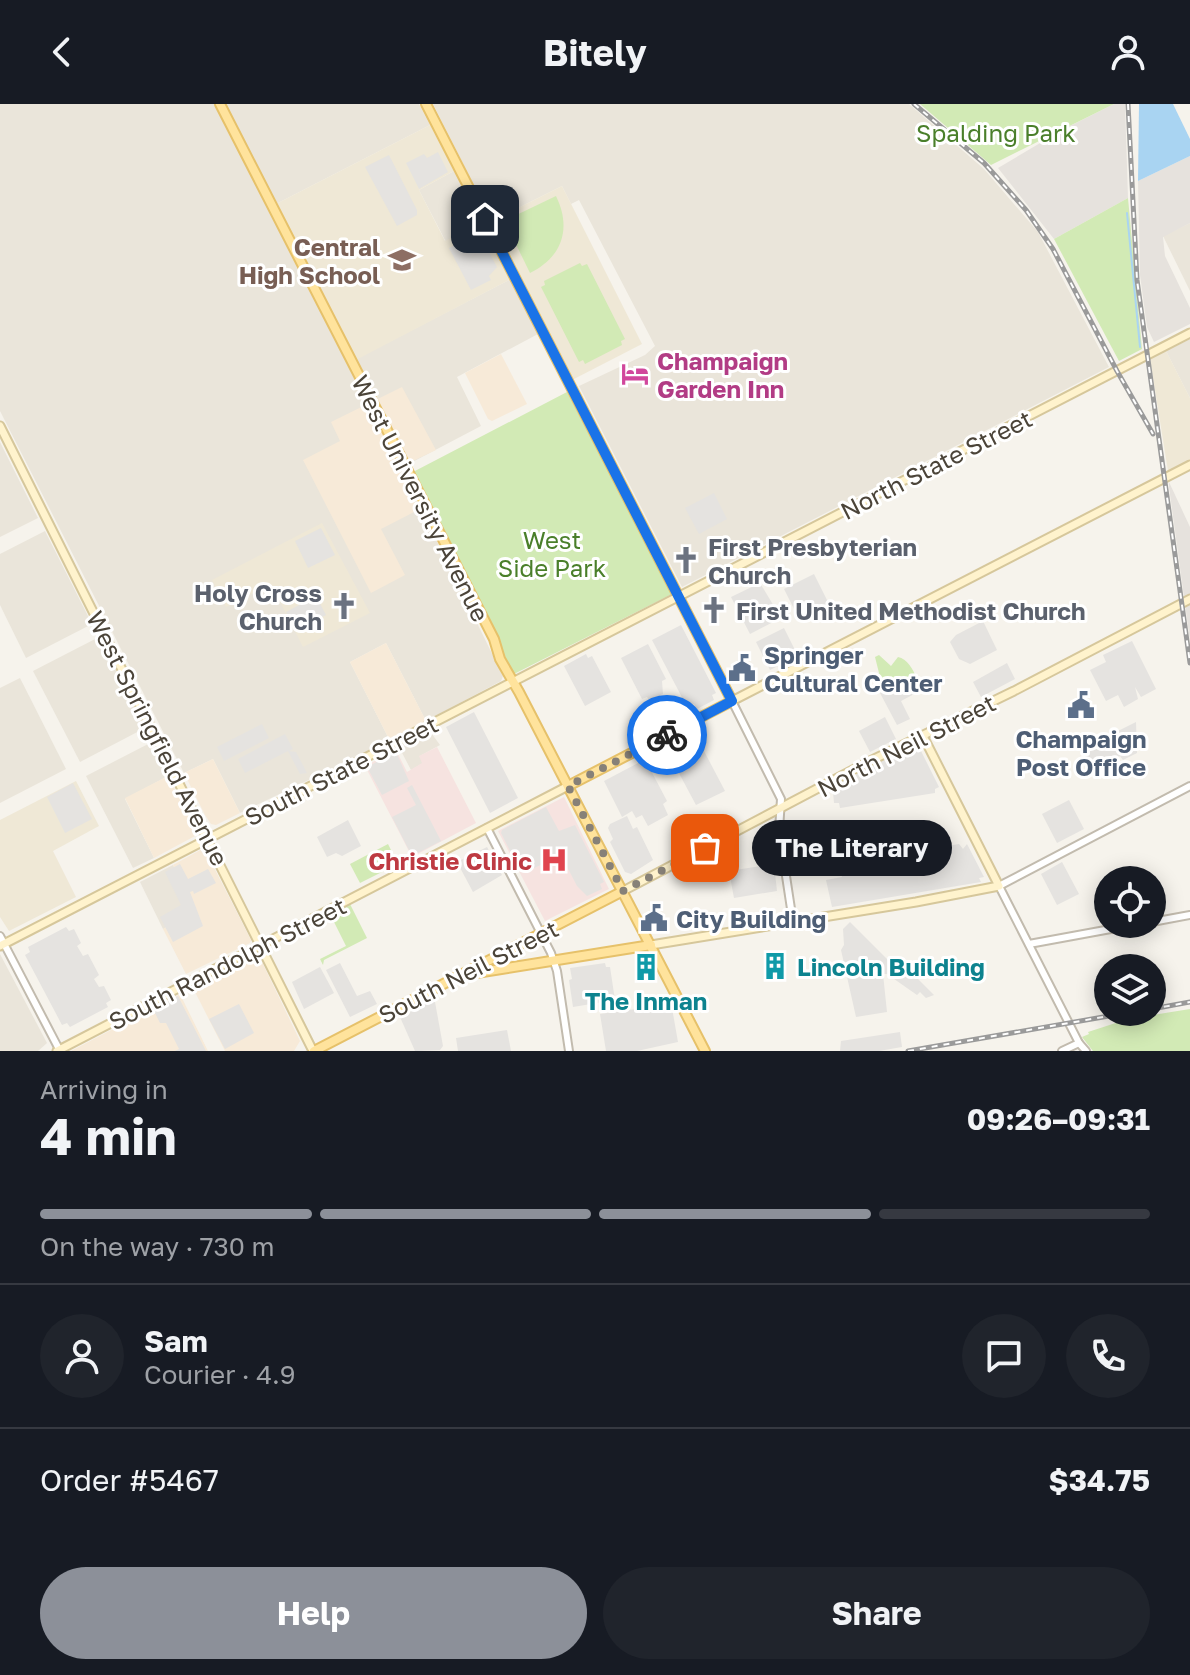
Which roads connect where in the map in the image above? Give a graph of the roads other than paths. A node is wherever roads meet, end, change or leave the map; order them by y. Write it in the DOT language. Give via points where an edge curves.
graph roads {
  1 [pos="220,104"];
  2 [pos="426,104"];
  3 [pos="1190,333"];
  4 [pos="0,426"];
  5 [pos="1190,465"];
  6 [pos="678,597"];
  7 [pos="1190,599"];
  8 [pos="511,682"];
  9 [pos="732,701"];
  10 [pos="923,736"];
  11 [pos="568,786"];
  12 [pos="1190,786"];
  13 [pos="781,808"];
  14 [pos="487,828"];
  15 [pos="208,838"];
  16 [pos="999,886"];
  17 [pos="623,891"];
  18 [pos="1190,915"];
  19 [pos="1166,919"];
  20 [pos="793,922"];
  21 [pos="1094,932"];
  22 [pos="542,933"];
  23 [pos="1,942"];
  24 [pos="262,944"];
  25 [pos="1029,944"];
  26 [pos="651,945"];
  27 [pos="554,961"];
  28 [pos="463,975"];
  29 [pos="1079,1043"];
  30 [pos="59,1050"];
  31 [pos="314,1051"];
  32 [pos="569,1051"];
  33 [pos="705,1051"];
  34 [pos="1062,1051"];
  35 [pos="1086,1051"];
  1 -- 8 [label="main road, West University Avenue" via="494,639"];
  2 -- 6 [label="main road"];
  3 -- 6 [label="main road, North State Street"];
  4 -- 15 [label="main road, West Springfield Avenue"];
  5 -- 9 [label="main road"];
  6 -- 8 [label="main road, North State Street"];
  6 -- 9 [label="main road"];
  7 -- 10 [label="main road, North Neil Street"];
  8 -- 11 [label="main road, West University Avenue"];
  8 -- 15 [label="main road, South State Street"];
  9 -- 11 [label="main road"];
  9 -- 13 [label="street" via="778,791"];
  10 -- 13 [label="main road, North Neil Street"];
  10 -- 16 [label="main road"];
  11 -- 14 [label="main road, South Randolph Street"];
  11 -- 17 [label="main road, West University Avenue"];
  12 -- 16 [label="street"];
  13 -- 17 [label="main road, North Neil Street"];
  13 -- 20 [label="street" via="779,830"];
  14 -- 22 [label="street"];
  14 -- 24 [label="main road, South Randolph Street"];
  15 -- 23 [label="main road, South State Street"];
  15 -- 24 [label="main road, West Springfield Avenue"];
  16 -- 20 [label="main road"];
  16 -- 25 [label="street"];
  17 -- 22 [label="main road, South Neil Street"];
  17 -- 26 [label="main road, West University Avenue"];
  18 -- 19 [label="street"];
  20 -- 26 [label="main road"];
  21 -- 25 [label="street"];
  22 -- 27 [label="street"];
  22 -- 28 [label="main road, South Neil Street"];
  23 -- 30 [label="street"];
  24 -- 30 [label="main road, South Randolph Street"];
  24 -- 31 [label="main road, West Springfield Avenue"];
  25 -- 29 [label="street"];
  26 -- 27 [label="main road"];
  26 -- 33 [label="main road, West University Avenue"];
  27 -- 28 [label="main road"];
  27 -- 32 [label="street"];
  28 -- 31 [label="main road, South Neil Street"];
  29 -- 34 [label="street"];
  29 -- 35 [label="street"];
}
